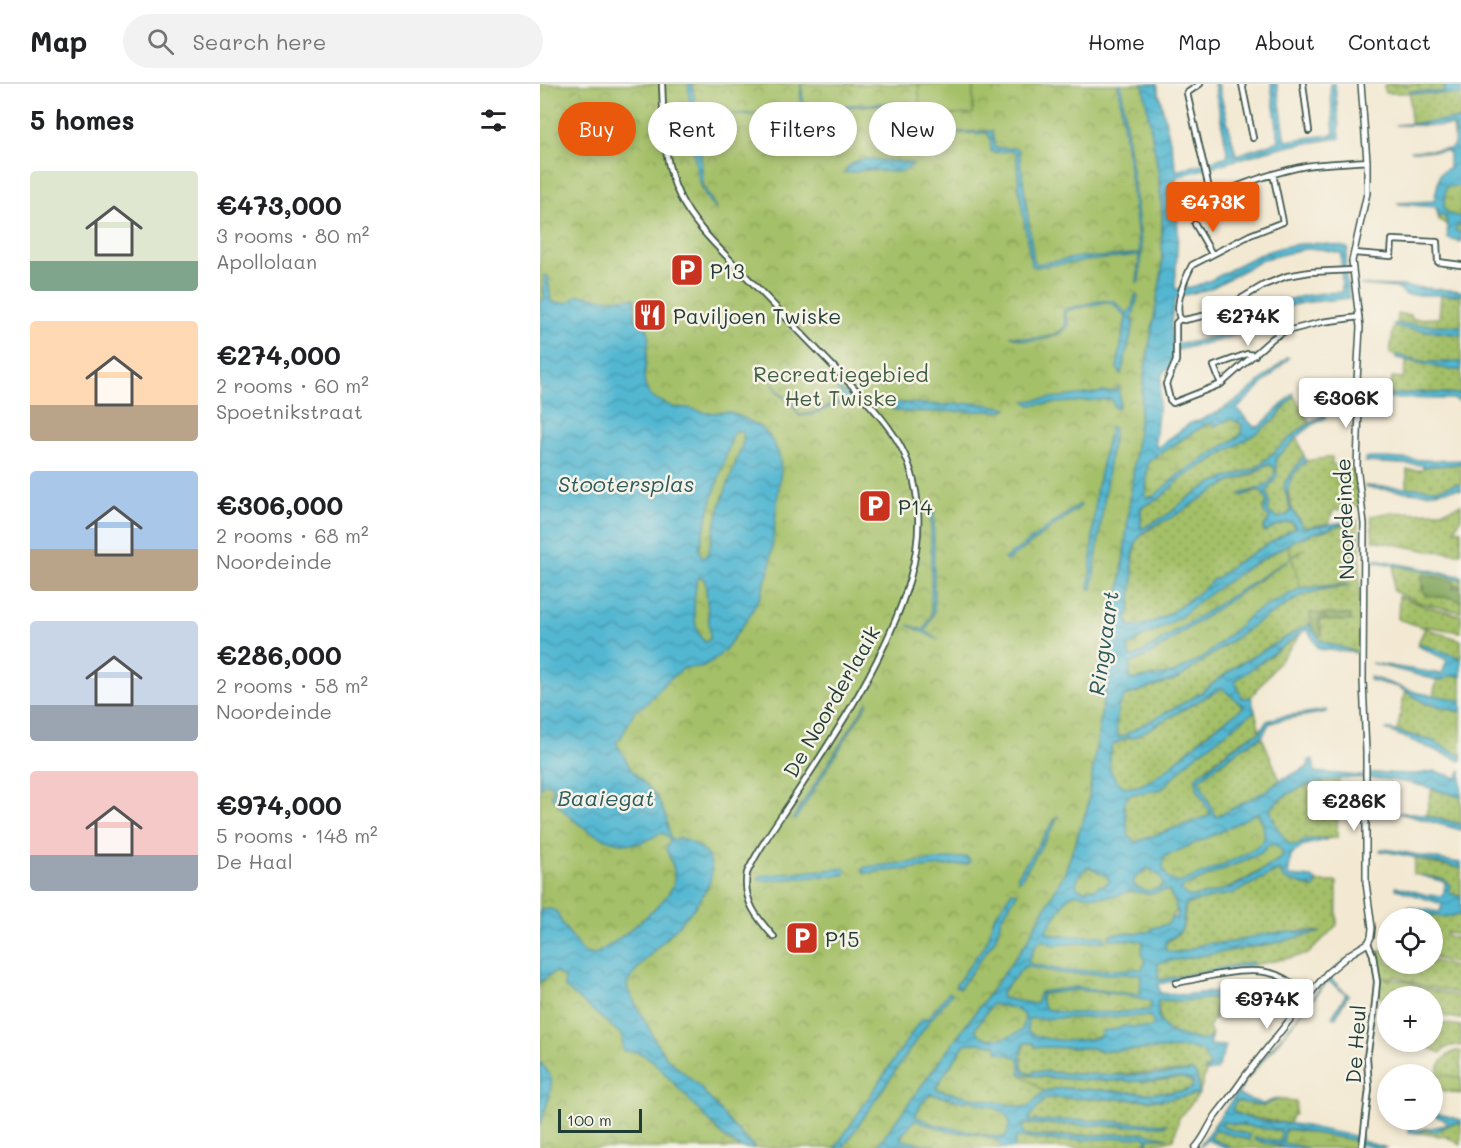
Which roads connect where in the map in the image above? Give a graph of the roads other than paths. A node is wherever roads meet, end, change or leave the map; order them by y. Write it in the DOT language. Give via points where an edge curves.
graph roads {
  1 [pos="662,84"];
  2 [pos="1200,84"];
  3 [pos="1242,84"];
  4 [pos="1303,84"];
  5 [pos="1361,84"];
  6 [pos="1309,131"];
  7 [pos="1253,138"];
  8 [pos="1367,161"];
  9 [pos="1273,174"];
  10 [pos="1195,224"];
  11 [pos="1354,253"];
  12 [pos="1212,254"];
  13 [pos="1461,265"];
  14 [pos="1350,270"];
  15 [pos="1359,317"];
  16 [pos="1180,319"];
  17 [pos="1255,355"];
  18 [pos="1221,384"];
  19 [pos="774,937"];
  20 [pos="1368,943"];
  21 [pos="1176,983"];
  22 [pos="1309,996"];
  23 [pos="1362,1147"];
  24 [pos="1195,1148"];
  1 -- 19 [label="street, De Noorderlaaik" via="667,159 686,207 713,242 890,429 906,459 917,497 917,548 894,624 871,672 747,873 747,900"];
  2 -- 9 [label="street" via="1187,93 1211,197"];
  3 -- 7 [label="street"];
  4 -- 6 [label="street"];
  5 -- 8 [label="street, Noordeinde"];
  8 -- 9 [label="street" via="1308,166"];
  8 -- 11 [label="street, Noordeinde" via="1367,193"];
  9 -- 12 [label="street" via="1283,222"];
  10 -- 12 [label="street"];
  11 -- 13 [label="street" via="1391,256 1392,240 1437,242 1437,262"];
  11 -- 14 [label="street, Noordeinde"];
  12 -- 16 [label="street" via="1192,265 1180,298"];
  14 -- 15 [label="street, Noordeinde"];
  14 -- 16 [label="street" via="1287,276 1217,313"];
  15 -- 17 [label="street" via="1283,332"];
  15 -- 20 [label="street, Noordeinde" via="1357,466 1364,524 1366,883 1372,927"];
  16 -- 18 [label="street" via="1176,323 1175,367 1166,384 1170,400 1173,403"];
  17 -- 18 [label="street"];
  17 -- 18 [label="street" via="1247,354 1214,366"];
  20 -- 22 [label="street" via="1338,962"];
  20 -- 23 [label="street, De Heul" via="1377,982 1366,1057 1369,1089"];
  21 -- 22 [label="street" via="1257,970 1289,980"];
  22 -- 24 [label="street" via="1245,1076"];
}
